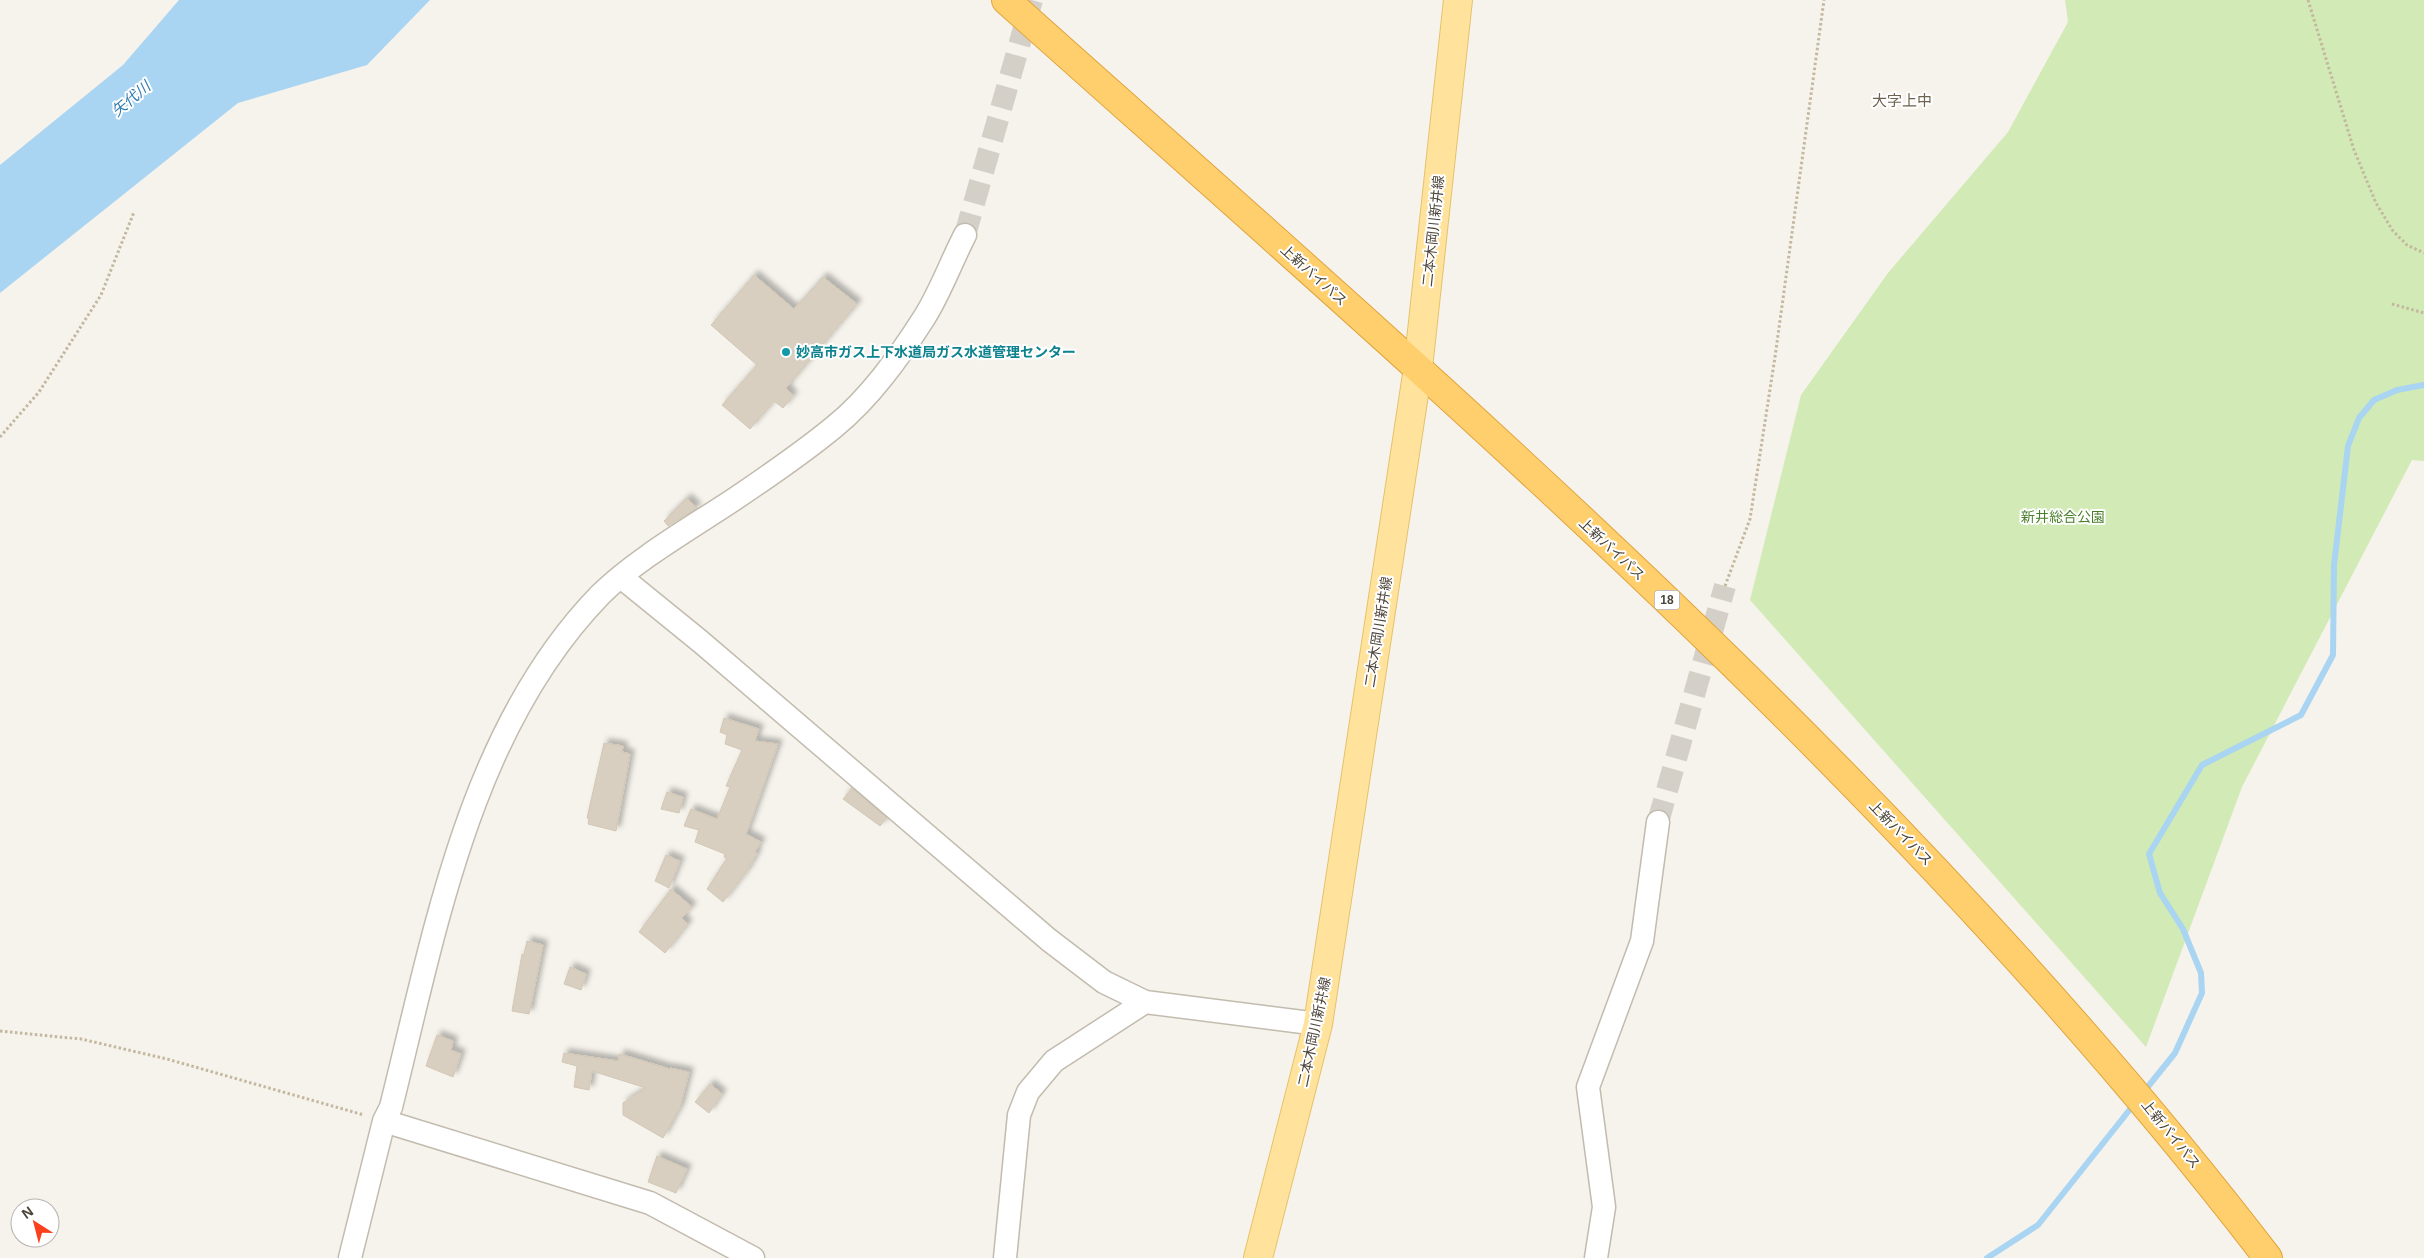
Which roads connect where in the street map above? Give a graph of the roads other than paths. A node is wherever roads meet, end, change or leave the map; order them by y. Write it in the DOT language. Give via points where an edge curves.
graph roads {
  1 [pos="1006,0"];
  2 [pos="1458,0"];
  3 [pos="964,235"];
  4 [pos="1418,368"];
  5 [pos="621,578"];
  6 [pos="1658,822"];
  7 [pos="1145,1002"];
  8 [pos="1318,1024"];
  9 [pos="384,1121"];
  10 [pos="350,1258"];
  11 [pos="753,1258"];
  12 [pos="1005,1258"];
  13 [pos="1258,1258"];
  14 [pos="1596,1258"];
  15 [pos="2268,1258"];
  1 -- 4 [label="highway, 上新バイパス / 18"];
  2 -- 4 [label="main road, 二本木岡川新井線"];
  3 -- 5 [label="street" via="926,316 876,385 836,426"];
  4 -- 8 [label="main road, 二本木岡川新井線"];
  4 -- 15 [label="highway, 上新バイパス / 18" via="1750,678 1908,839 2098,1047 2152,1110"];
  5 -- 7 [label="street" via="708,648 1049,940 1104,982"];
  5 -- 9 [label="street" via="565,634 528,687 480,788 439,914 391,1107"];
  6 -- 14 [label="street" via="1642,941 1588,1087 1604,1207"];
  7 -- 8 [label="street"];
  7 -- 12 [label="street" via="1054,1061 1028,1092 1019,1115"];
  8 -- 13 [label="main road, 二本木岡川新井線"];
  9 -- 10 [label="street"];
  9 -- 11 [label="street" via="650,1203"];
}
